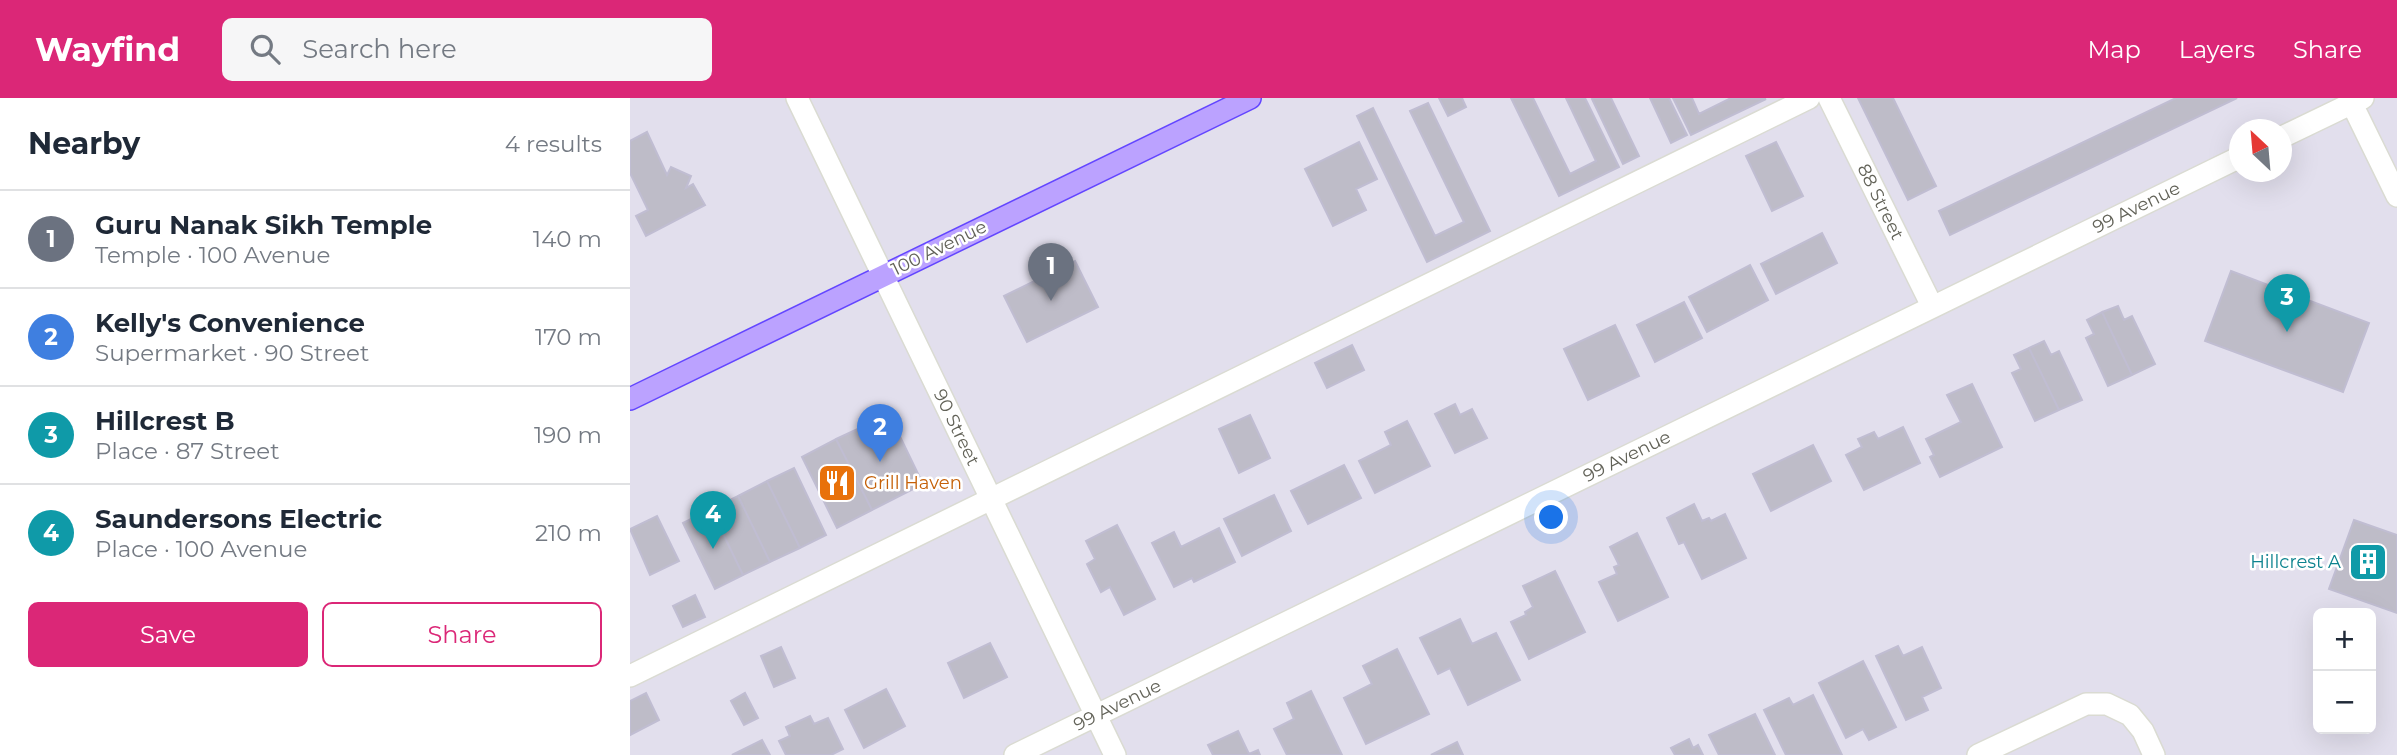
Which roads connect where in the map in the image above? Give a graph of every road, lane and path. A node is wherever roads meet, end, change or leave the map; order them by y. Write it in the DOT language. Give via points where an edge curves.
graph roads {
  1 [pos="797,98"];
  2 [pos="1250,98"];
  3 [pos="1809,98"];
  4 [pos="1829,98"];
  5 [pos="2358,101"];
  6 [pos="2292,132"];
  7 [pos="2229,162"];
  8 [pos="2397,196"];
  9 [pos="883,275"];
  10 [pos="1932,306"];
  11 [pos="630,399"];
  12 [pos="992,499"];
  13 [pos="630,676"];
  14 [pos="1096,716"];
  15 [pos="1016,755"];
  16 [pos="1115,755"];
  17 [pos="1978,755"];
  18 [pos="2154,755"];
  1 -- 9 [label="street, 90 Street"];
  2 -- 9 [label="main road, 100 Avenue"];
  3 -- 12 [label="street"];
  4 -- 10 [label="street, 88 Street"];
  5 -- 6 [label="street"];
  5 -- 8 [label="street"];
  7 -- 10 [label="street, 99 Avenue"];
  9 -- 11 [label="main road, 100 Avenue"];
  9 -- 12 [label="street, 90 Street"];
  10 -- 14 [label="street, 99 Avenue"];
  12 -- 13 [label="street"];
  12 -- 14 [label="street, 90 Street"];
  14 -- 15 [label="street, 99 Avenue"];
  14 -- 16 [label="street, 90 Street"];
  17 -- 18 [label="street" via="2086,704 2107,704 2130,715"];
}
